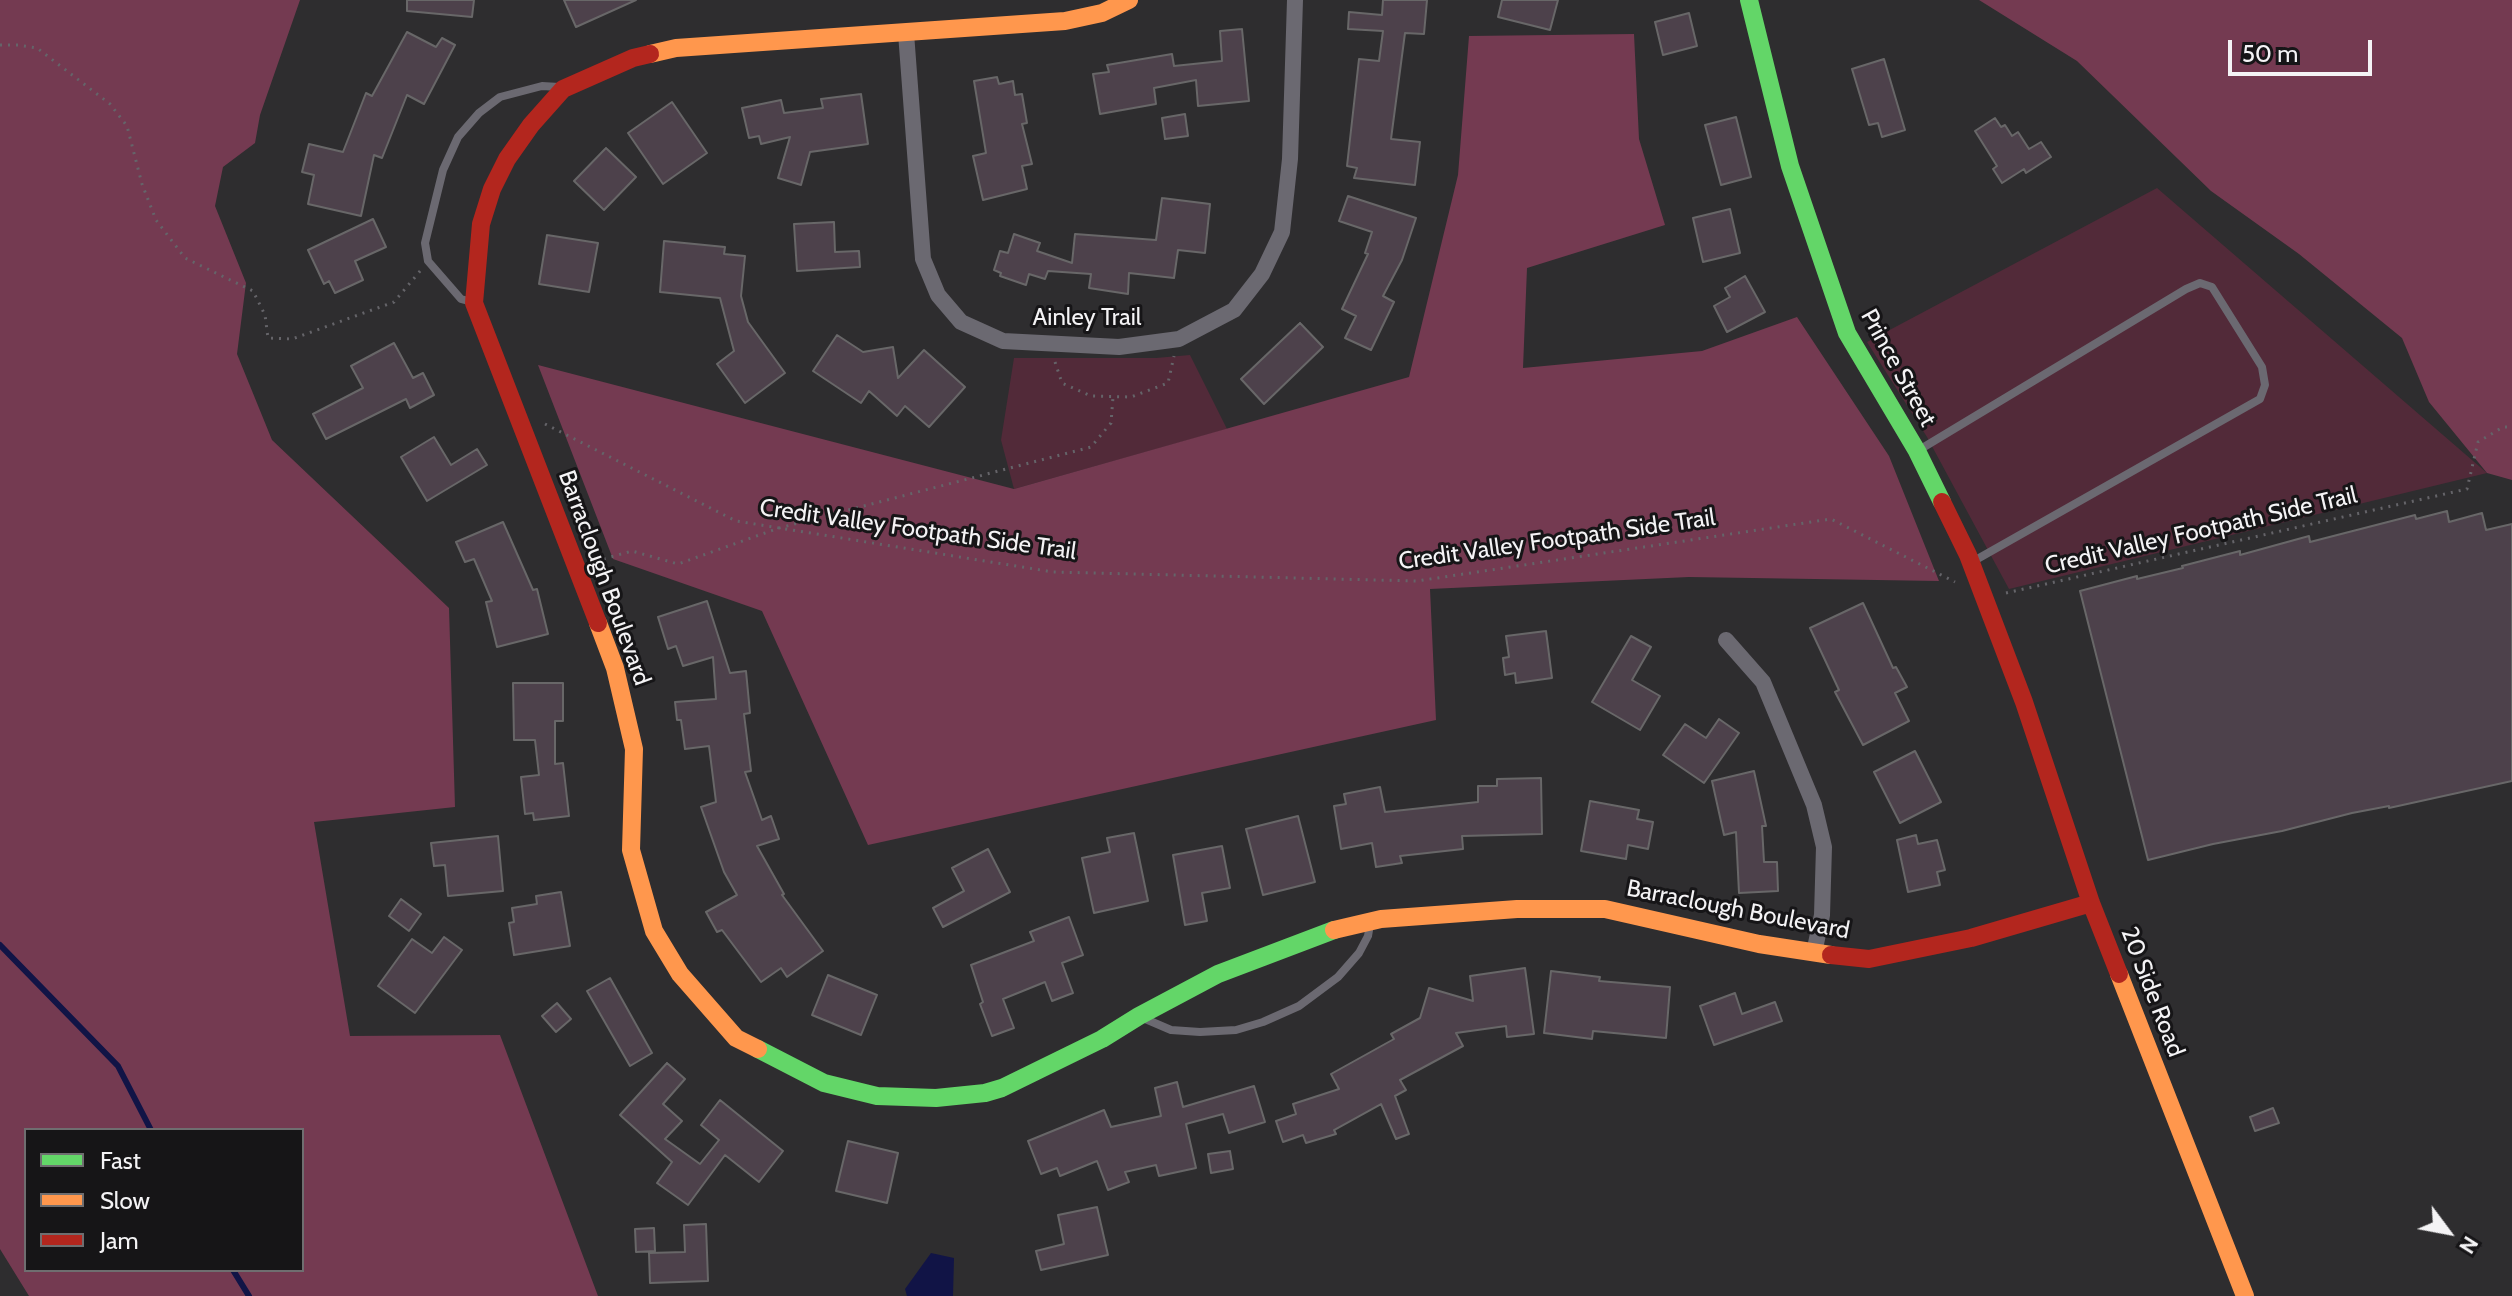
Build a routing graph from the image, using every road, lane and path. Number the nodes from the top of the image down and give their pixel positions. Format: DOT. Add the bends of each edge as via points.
graph roads {
  1 [pos="1129,0"];
  2 [pos="1295,0"];
  3 [pos="1749,0"];
  4 [pos="906,33"];
  5 [pos="0,45"];
  6 [pos="563,89"];
  7 [pos="428,261"];
  8 [pos="474,303"];
  9 [pos="1176,339"];
  10 [pos="1049,344"];
  11 [pos="1113,397"];
  12 [pos="544,424"];
  13 [pos="2512,427"];
  14 [pos="1917,451"];
  15 [pos="779,528"];
  16 [pos="1971,563"];
  17 [pos="576,566"];
  18 [pos="1957,583"];
  19 [pos="1984,597"];
  20 [pos="1726,640"];
  21 [pos="2024,702"];
  22 [pos="2091,903"];
  23 [pos="1370,922"];
  24 [pos="1814,953"];
  25 [pos="1139,1016"];
  26 [pos="2245,1296"];
  1 -- 4 [label="street, Barraclough Boulevard" via="1065,21"];
  2 -- 9 [label="street, Ainley Trail" via="1282,232 1262,274 1234,310"];
  3 -- 14 [label="street, Prince Street" via="1790,166 1847,333"];
  4 -- 6 [label="street, Barraclough Boulevard" via="676,48 633,58"];
  4 -- 10 [label="street, Ainley Trail" via="923,259 938,295 961,322 1003,341"];
  5 -- 7 [label="path" via="37,48 110,104 127,126 156,220 185,258 253,291 265,315 268,338 292,339 394,302"];
  6 -- 7 [label="lane, Barraclough Boulevard" via="542,86 500,97 458,137 434,196 425,243"];
  6 -- 8 [label="street, Barraclough Boulevard" via="531,125 492,189 481,224"];
  7 -- 8 [label="lane" via="461,299"];
  8 -- 17 [label="street, Barraclough Boulevard"];
  9 -- 10 [label="street, Ainley Trail" via="1119,347"];
  9 -- 11 [label="path" via="1168,383 1131,397"];
  10 -- 11 [label="path" via="1062,383 1091,396"];
  11 -- 15 [label="path" via="1111,423 1091,447"];
  12 -- 15 [label="path, Credit Valley Footpath Side Trail" via="736,521"];
  13 -- 19 [label="path, Credit Valley Footpath Side Trail" via="2478,442 2467,489"];
  14 -- 16 [label="street, Prince Street"];
  14 -- 16 [label="lane" via="2200,283 2212,287 2262,367 2265,385 2260,399"];
  15 -- 17 [label="path" via="678,564 632,551"];
  15 -- 18 [label="path, Credit Valley Footpath Side Trail" via="1053,572 1417,581 1831,519"];
  16 -- 19 [label="street, Prince Street"];
  17 -- 25 [label="street, Barraclough Boulevard" via="615,668 634,749 631,850 654,931 680,974 736,1038 824,1083 877,1096 936,1098 1002,1088"];
  19 -- 21 [label="street, Prince Street"];
  20 -- 24 [label="street" via="1763,682 1814,805 1824,847 1822,915"];
  21 -- 22 [label="street, 20 Side Road"];
  22 -- 24 [label="street, Barraclough Boulevard" via="1971,938 1869,959"];
  22 -- 26 [label="street, 20 Side Road"];
  23 -- 24 [label="street, Barraclough Boulevard" via="1517,909 1605,909"];
  23 -- 25 [label="street, Barraclough Boulevard" via="1330,931 1218,974"];
  23 -- 25 [label="lane" via="1359,953 1338,977 1299,1006 1263,1022 1200,1032 1171,1030"];
}
